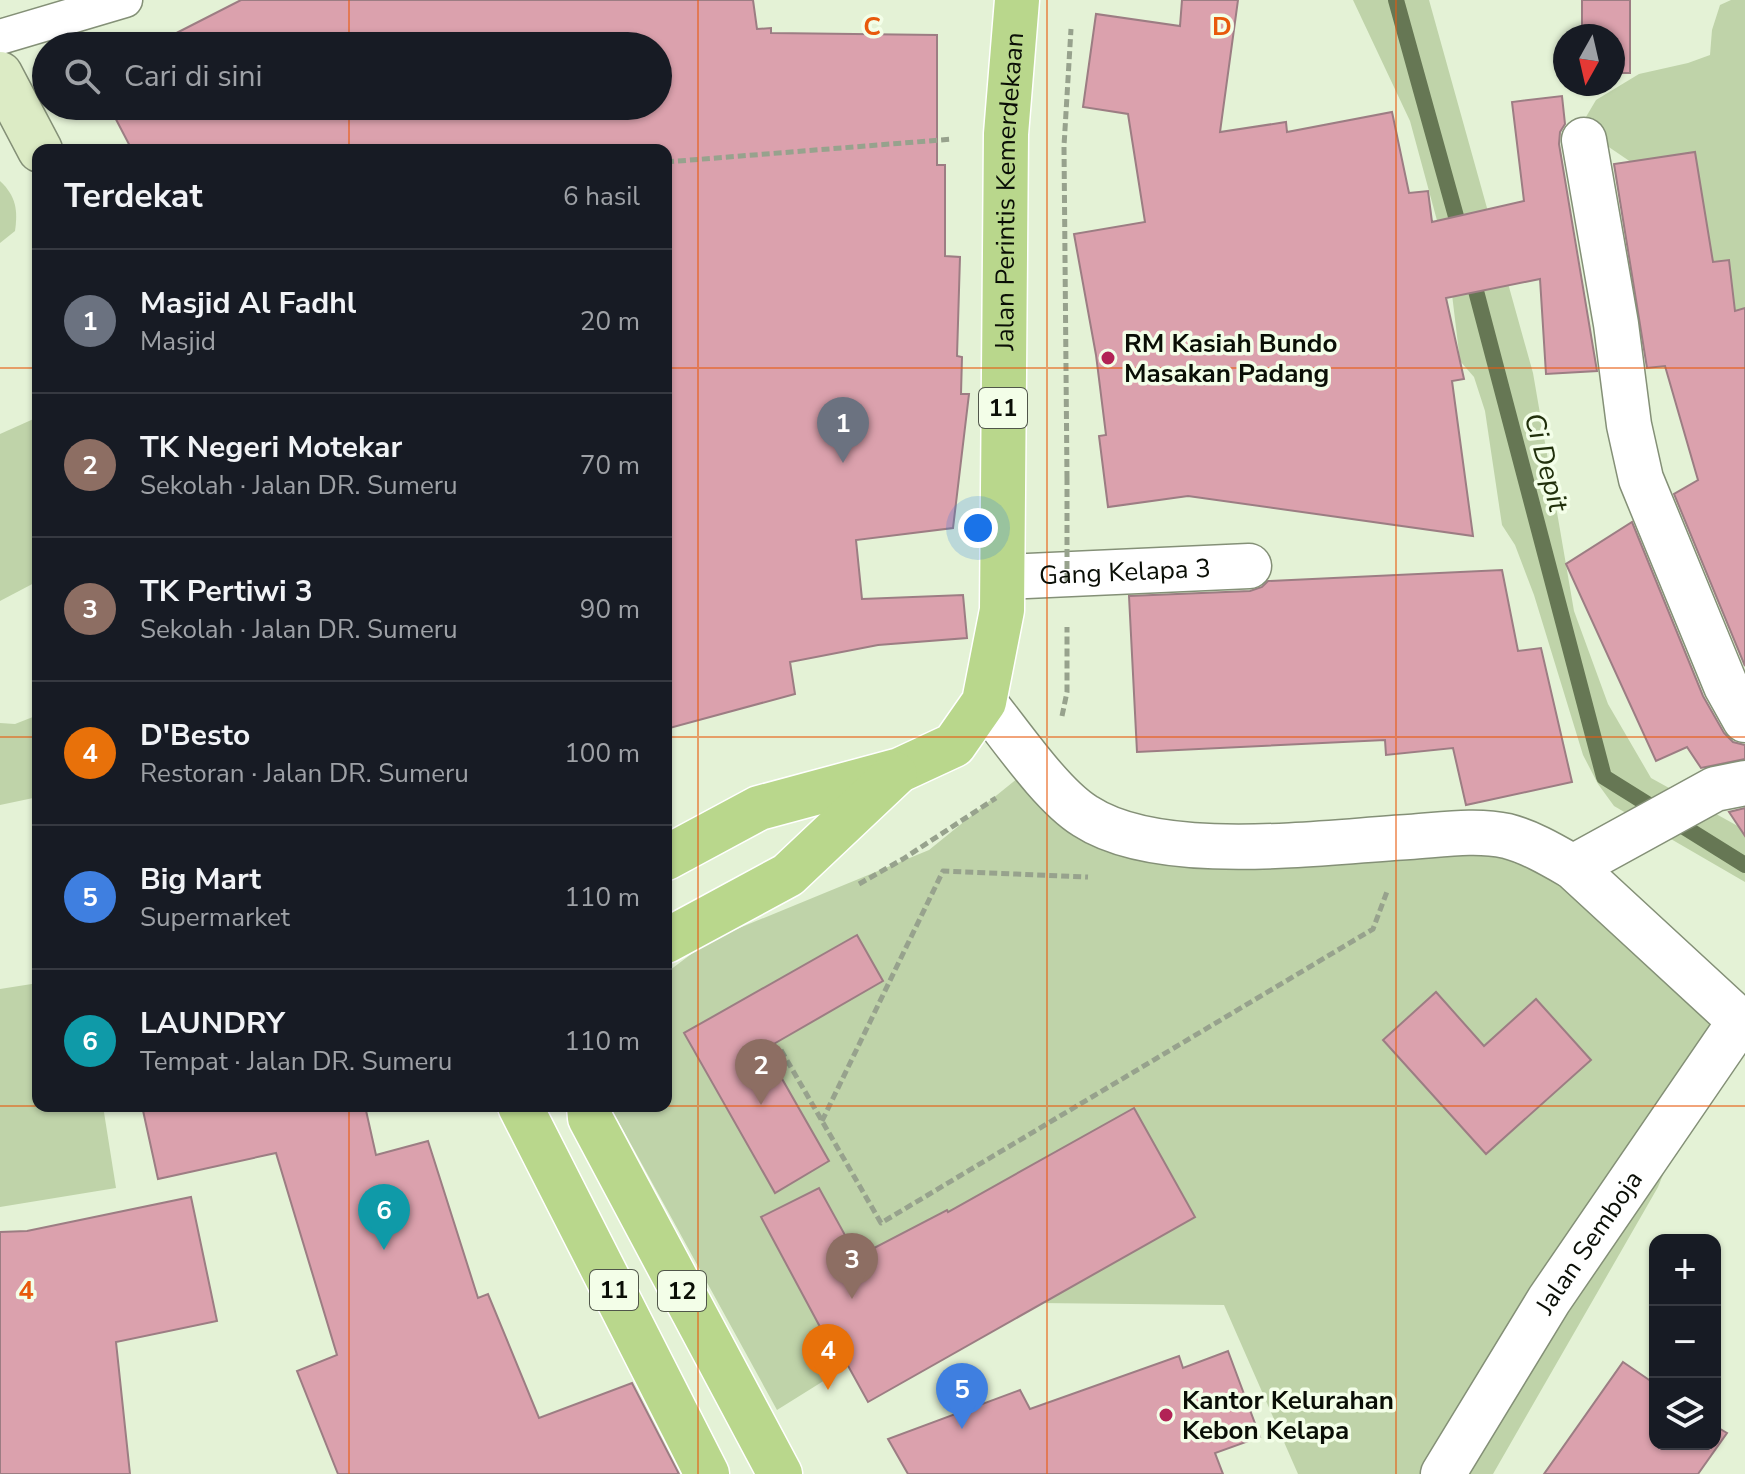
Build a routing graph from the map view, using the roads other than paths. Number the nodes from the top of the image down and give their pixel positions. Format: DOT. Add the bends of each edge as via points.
graph roads {
  1 [pos="125,0"];
  2 [pos="1017,0"];
  3 [pos="0,37"];
  4 [pos="0,74"];
  5 [pos="1584,140"];
  6 [pos="37,144"];
  7 [pos="1249,566"];
  8 [pos="1003,577"];
  9 [pos="984,702"];
  10 [pos="1745,720"];
  11 [pos="900,770"];
  12 [pos="1730,786"];
  13 [pos="672,855"];
  14 [pos="1573,867"];
  15 [pos="672,938"];
  16 [pos="1742,1022"];
  17 [pos="523,1112"];
  18 [pos="590,1112"];
  19 [pos="707,1474"];
  20 [pos="780,1474"];
  21 [pos="1443,1474"];
  1 -- 3 [label="lane"];
  2 -- 8 [label="main road, Jalan Perintis Kemerdekaan / 11" via="1006,134"];
  4 -- 6 [label="street"];
  5 -- 10 [label="street" via="1641,479"];
  7 -- 8 [label="street, Gang Kelapa 3"];
  8 -- 9 [label="main road, Jalan Perintis Kemerdekaan / 11"];
  9 -- 11 [label="main road, Jalan Perintis Kemerdekaan / 11" via="954,745"];
  9 -- 14 [label="street" via="1049,783 1083,815 1117,833 1209,845 1469,833 1505,836"];
  11 -- 13 [label="main road, Jalan Perintis Kemerdekaan / 11" via="759,808"];
  11 -- 15 [label="main road, Jalan Perintis Kemerdekaan / 11" via="788,875"];
  12 -- 14 [label="street"];
  14 -- 16 [label="street"];
  16 -- 21 [label="street, Jalan Semboja" via="1549,1300"];
  17 -- 19 [label="main road, 11"];
  18 -- 20 [label="main road, 12"];
}
